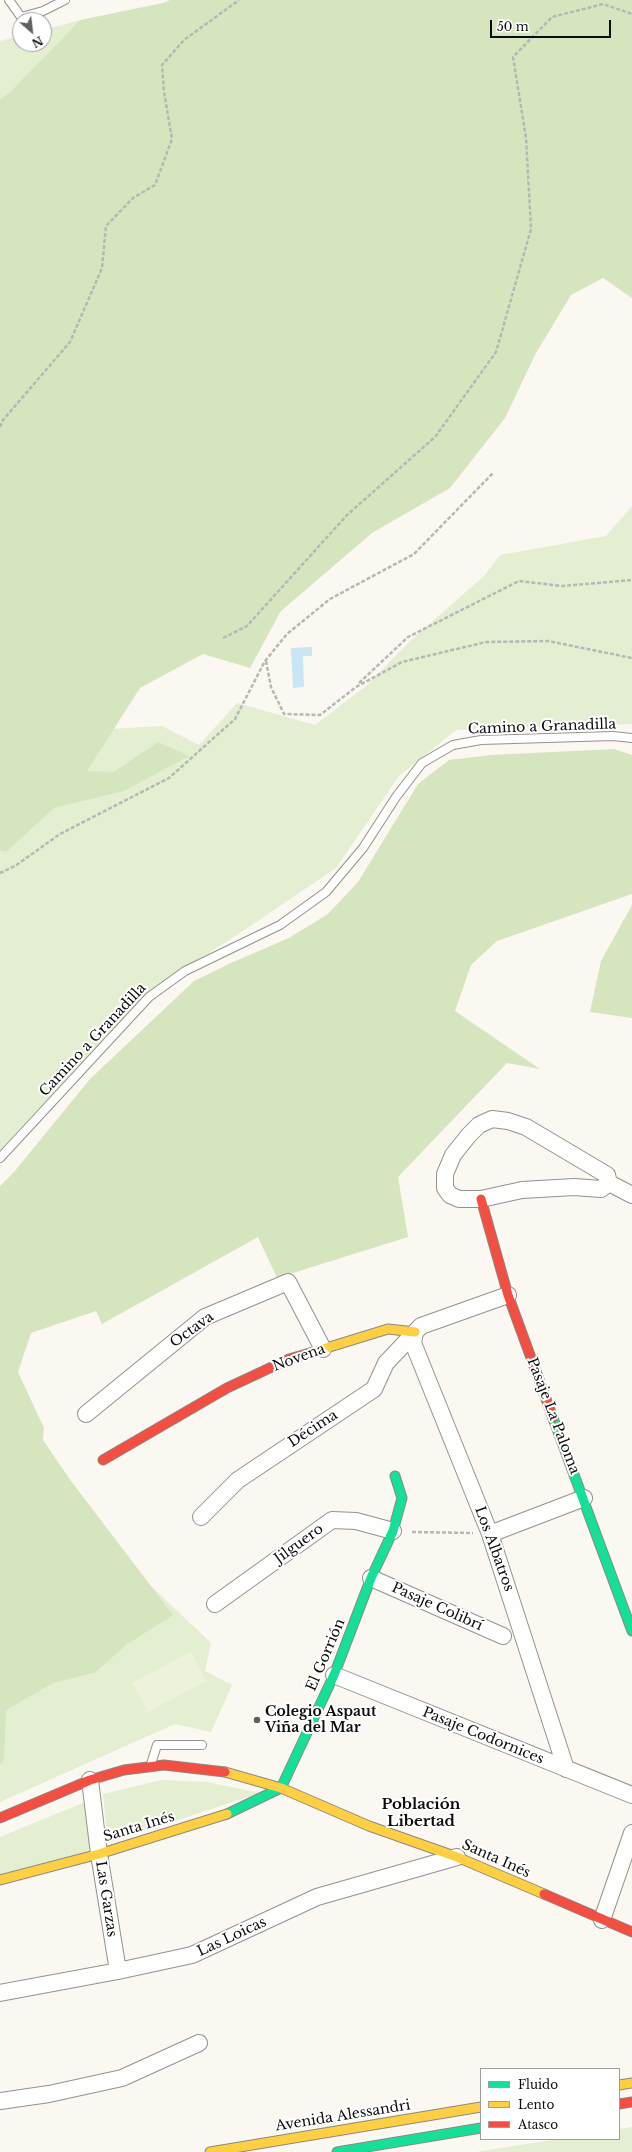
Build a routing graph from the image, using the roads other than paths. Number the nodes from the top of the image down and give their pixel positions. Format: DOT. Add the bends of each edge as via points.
graph roads {
  1 [pos="9,0"];
  2 [pos="65,0"];
  3 [pos="632,738"];
  4 [pos="0,1158"];
  5 [pos="609,1183"];
  6 [pos="632,1195"];
  7 [pos="481,1199"];
  8 [pos="508,1295"];
  9 [pos="414,1332"];
  10 [pos="323,1348"];
  11 [pos="86,1414"];
  12 [pos="103,1460"];
  13 [pos="395,1476"];
  14 [pos="584,1498"];
  15 [pos="201,1517"];
  16 [pos="393,1531"];
  17 [pos="490,1534"];
  18 [pos="372,1578"];
  19 [pos="215,1604"];
  20 [pos="632,1631"];
  21 [pos="503,1636"];
  22 [pos="334,1675"];
  23 [pos="202,1745"];
  24 [pos="151,1766"];
  25 [pos="566,1769"];
  26 [pos="90,1780"];
  27 [pos="281,1788"];
  28 [pos="632,1795"];
  29 [pos="0,1818"];
  30 [pos="632,1833"];
  31 [pos="99,1854"];
  32 [pos="457,1856"];
  33 [pos="0,1880"];
  34 [pos="602,1920"];
  35 [pos="632,1932"];
  36 [pos="118,1971"];
  37 [pos="0,1993"];
  38 [pos="199,2043"];
  39 [pos="632,2083"];
  40 [pos="620,2085"];
  41 [pos="0,2101"];
  42 [pos="632,2102"];
  43 [pos="620,2104"];
  44 [pos="480,2107"];
  45 [pos="480,2128"];
  46 [pos="210,2152"];
  47 [pos="337,2152"];
  1 -- 2 [label="lane" via="21,17 43,11"];
  3 -- 4 [label="lane, Camino a Granadilla" via="613,736 481,740 454,745 422,762 363,848 326,892 280,925 185,971 149,997"];
  5 -- 6 [label="street"];
  5 -- 7 [label="street" via="601,1188 522,1190"];
  5 -- 7 [label="street" via="607,1175 526,1128 508,1121 492,1119 469,1135 453,1155 445,1174 445,1188 450,1195 459,1199"];
  7 -- 8 [label="street, Pasaje La Paloma"];
  8 -- 9 [label="street" via="421,1326"];
  8 -- 14 [label="street, Pasaje La Paloma"];
  9 -- 10 [label="street, Novena" via="388,1329"];
  9 -- 15 [label="street, Décima" via="386,1363 374,1389 238,1480"];
  9 -- 17 [label="street, Los Albatros" via="413,1343"];
  10 -- 11 [label="street, Octava" via="288,1282 205,1317"];
  10 -- 12 [label="street, Novena" via="289,1359 226,1388"];
  13 -- 16 [label="street, El Gorrión" via="402,1498"];
  14 -- 17 [label="street"];
  14 -- 20 [label="street, Pasaje La Paloma"];
  16 -- 18 [label="street, El Gorrión"];
  16 -- 19 [label="street, Jilguero" via="356,1521 332,1520"];
  17 -- 25 [label="street, Los Albatros"];
  18 -- 21 [label="street, Pasaje Colibrí"];
  18 -- 22 [label="street, El Gorrión"];
  22 -- 25 [label="street, Pasaje Codornices"];
  22 -- 27 [label="street, El Gorrión"];
  23 -- 24 [label="lane" via="157,1745"];
  24 -- 26 [label="street, Santa Inés" via="124,1770"];
  24 -- 27 [label="street, Santa Inés" via="188,1766 223,1771"];
  25 -- 28 [label="street, Pasaje Codornices"];
  26 -- 29 [label="street, Santa Inés"];
  26 -- 31 [label="street, Las Garzas"];
  27 -- 31 [label="street, Santa Inés" via="224,1815"];
  27 -- 32 [label="street, Santa Inés" via="369,1826"];
  30 -- 34 [label="street"];
  31 -- 33 [label="street, Santa Inés"];
  31 -- 36 [label="street, Las Garzas"];
  32 -- 34 [label="street, Santa Inés"];
  32 -- 36 [label="street, Las Loicas" via="318,1897 192,1955"];
  34 -- 35 [label="street, Santa Inés"];
  36 -- 37 [label="street, Las Loicas"];
  38 -- 41 [label="street" via="122,2078 49,2094"];
  39 -- 40 [label="street"];
  42 -- 43 [label="street"];
  44 -- 46 [label="street, Avenida Alessandri"];
  45 -- 47 [label="street"];
}
